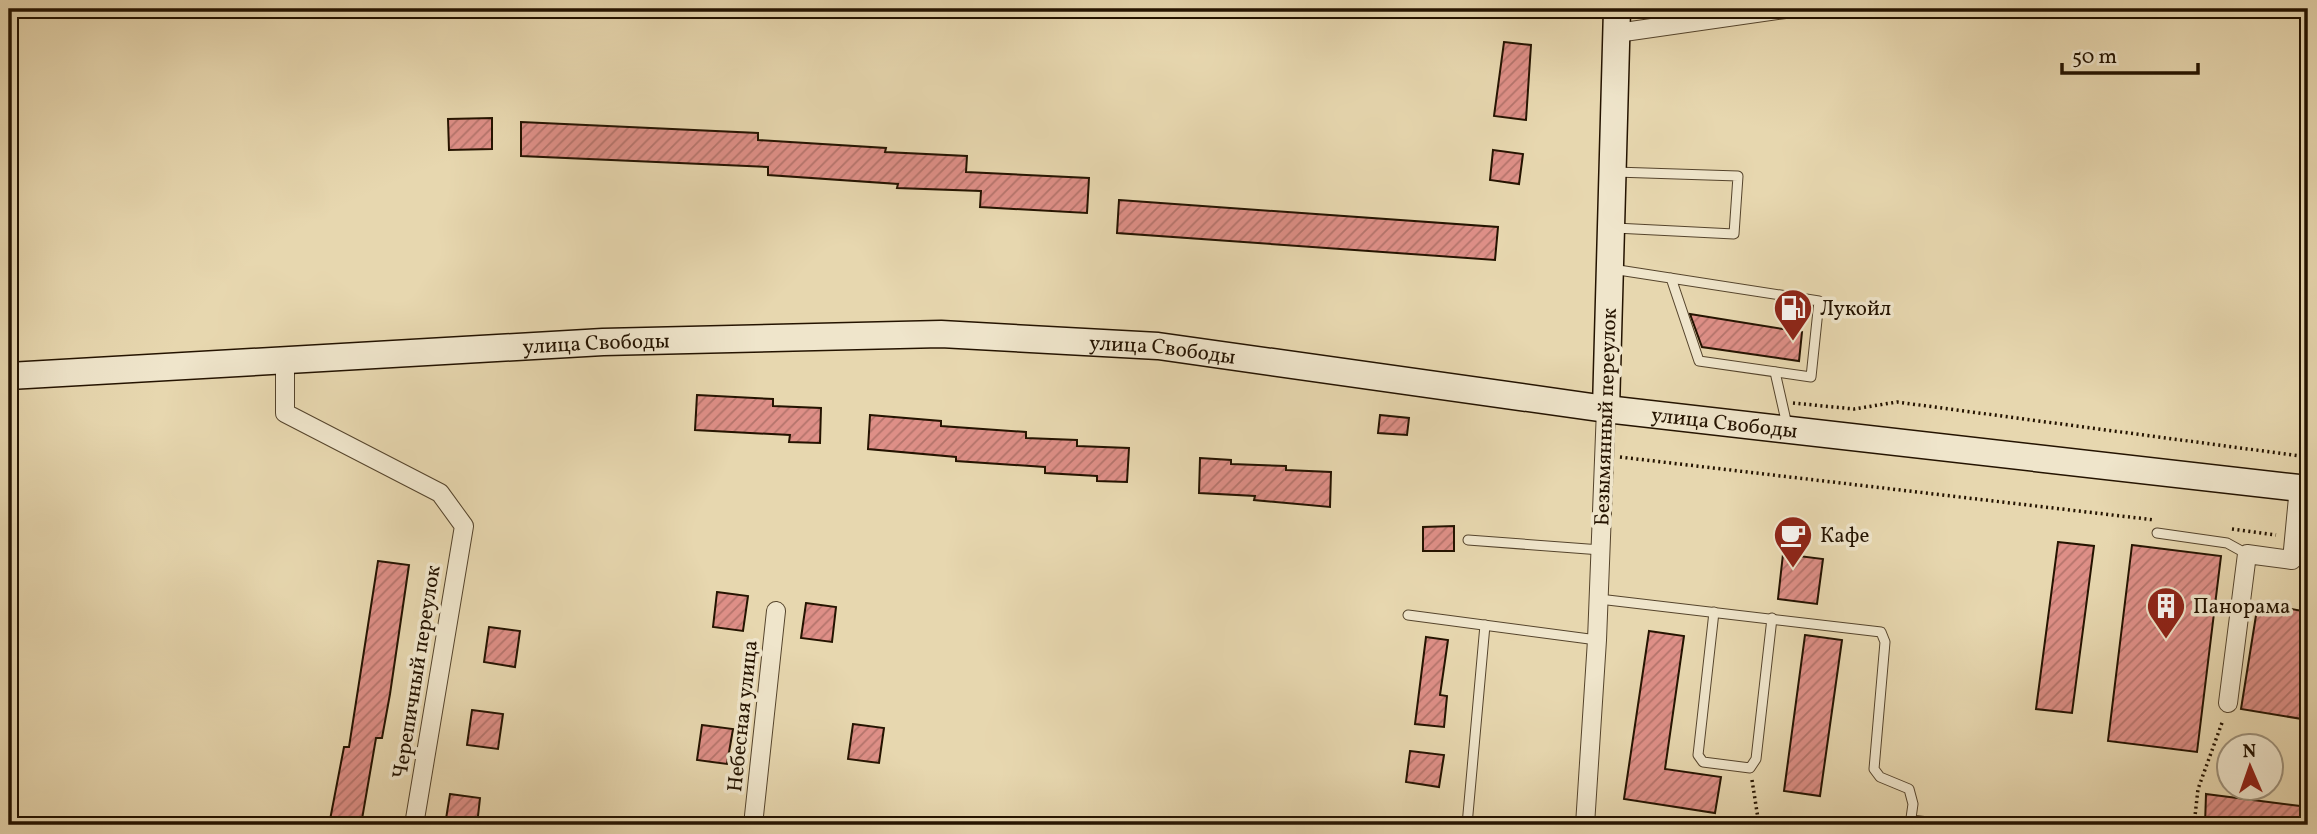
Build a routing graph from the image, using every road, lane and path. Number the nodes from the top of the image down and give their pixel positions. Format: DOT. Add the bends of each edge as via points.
graph roads {
  1 [pos="1784,9"];
  2 [pos="1617,21"];
  3 [pos="1613,172"];
  4 [pos="1611,228"];
  5 [pos="1610,269"];
  6 [pos="1671,278"];
  7 [pos="285,360"];
  8 [pos="1775,372"];
  9 [pos="9,376"];
  10 [pos="1782,402"];
  11 [pos="1606,409"];
  12 [pos="1788,429"];
  13 [pos="1604,455"];
  14 [pos="2308,457"];
  15 [pos="2303,488"];
  16 [pos="2156,520"];
  17 [pos="2225,528"];
  18 [pos="2157,534"];
  19 [pos="2294,537"];
  20 [pos="1468,540"];
  21 [pos="1601,551"];
  22 [pos="2247,554"];
  23 [pos="2300,561"];
  24 [pos="1599,599"];
  25 [pos="776,611"];
  26 [pos="1714,612"];
  27 [pos="1408,615"];
  28 [pos="1772,618"];
  29 [pos="1485,625"];
  30 [pos="1597,640"];
  31 [pos="2228,703"];
  32 [pos="1750,768"];
  33 [pos="1910,822"];
  34 [pos="414,825"];
  35 [pos="753,825"];
  36 [pos="1466,825"];
  37 [pos="1585,825"];
  38 [pos="1759,825"];
  39 [pos="1954,825"];
  40 [pos="2194,825"];
  1 -- 2 [label="street"];
  2 -- 3 [label="main road, Безымянный переулок"];
  3 -- 4 [label="main road, Безымянный переулок"];
  3 -- 4 [label="lane" via="1738,176 1734,234"];
  4 -- 5 [label="main road, Безымянный переулок"];
  5 -- 6 [label="lane"];
  5 -- 11 [label="main road, Безымянный переулок"];
  6 -- 8 [label="lane" via="1699,361"];
  6 -- 8 [label="lane" via="1819,300 1811,377"];
  7 -- 9 [label="main road, улица Свободы"];
  7 -- 11 [label="main road, улица Свободы" via="603,342 941,334 1158,346"];
  7 -- 34 [label="street, Черепичный переулок" via="285,412 440,493 464,526"];
  8 -- 10 [label="lane"];
  10 -- 12 [label="lane"];
  10 -- 14 [label="path" via="1854,409 1897,402"];
  11 -- 12 [label="main road, улица Свободы"];
  11 -- 13 [label="street, Безымянный переулок"];
  12 -- 15 [label="main road, улица Свободы"];
  13 -- 16 [label="path"];
  13 -- 21 [label="street, Безымянный переулок"];
  15 -- 19 [label="street"];
  17 -- 19 [label="path"];
  18 -- 22 [label="lane" via="2227,543"];
  19 -- 23 [label="street"];
  20 -- 21 [label="lane"];
  21 -- 24 [label="street, Безымянный переулок"];
  22 -- 23 [label="street"];
  22 -- 31 [label="street"];
  24 -- 26 [label="lane"];
  24 -- 30 [label="street, Безымянный переулок"];
  25 -- 35 [label="street, Небесная улица"];
  26 -- 28 [label="lane"];
  26 -- 32 [label="lane" via="1698,755 1703,762"];
  27 -- 29 [label="lane"];
  28 -- 32 [label="lane" via="1756,759"];
  28 -- 33 [label="lane" via="1881,632 1885,642 1874,769 1880,777 1909,789 1913,804"];
  29 -- 30 [label="lane"];
  29 -- 36 [label="lane"];
  30 -- 37 [label="street, Безымянный переулок"];
  31 -- 40 [label="path" via="2198,789"];
  32 -- 38 [label="path"];
  33 -- 39 [label="lane"];
}
